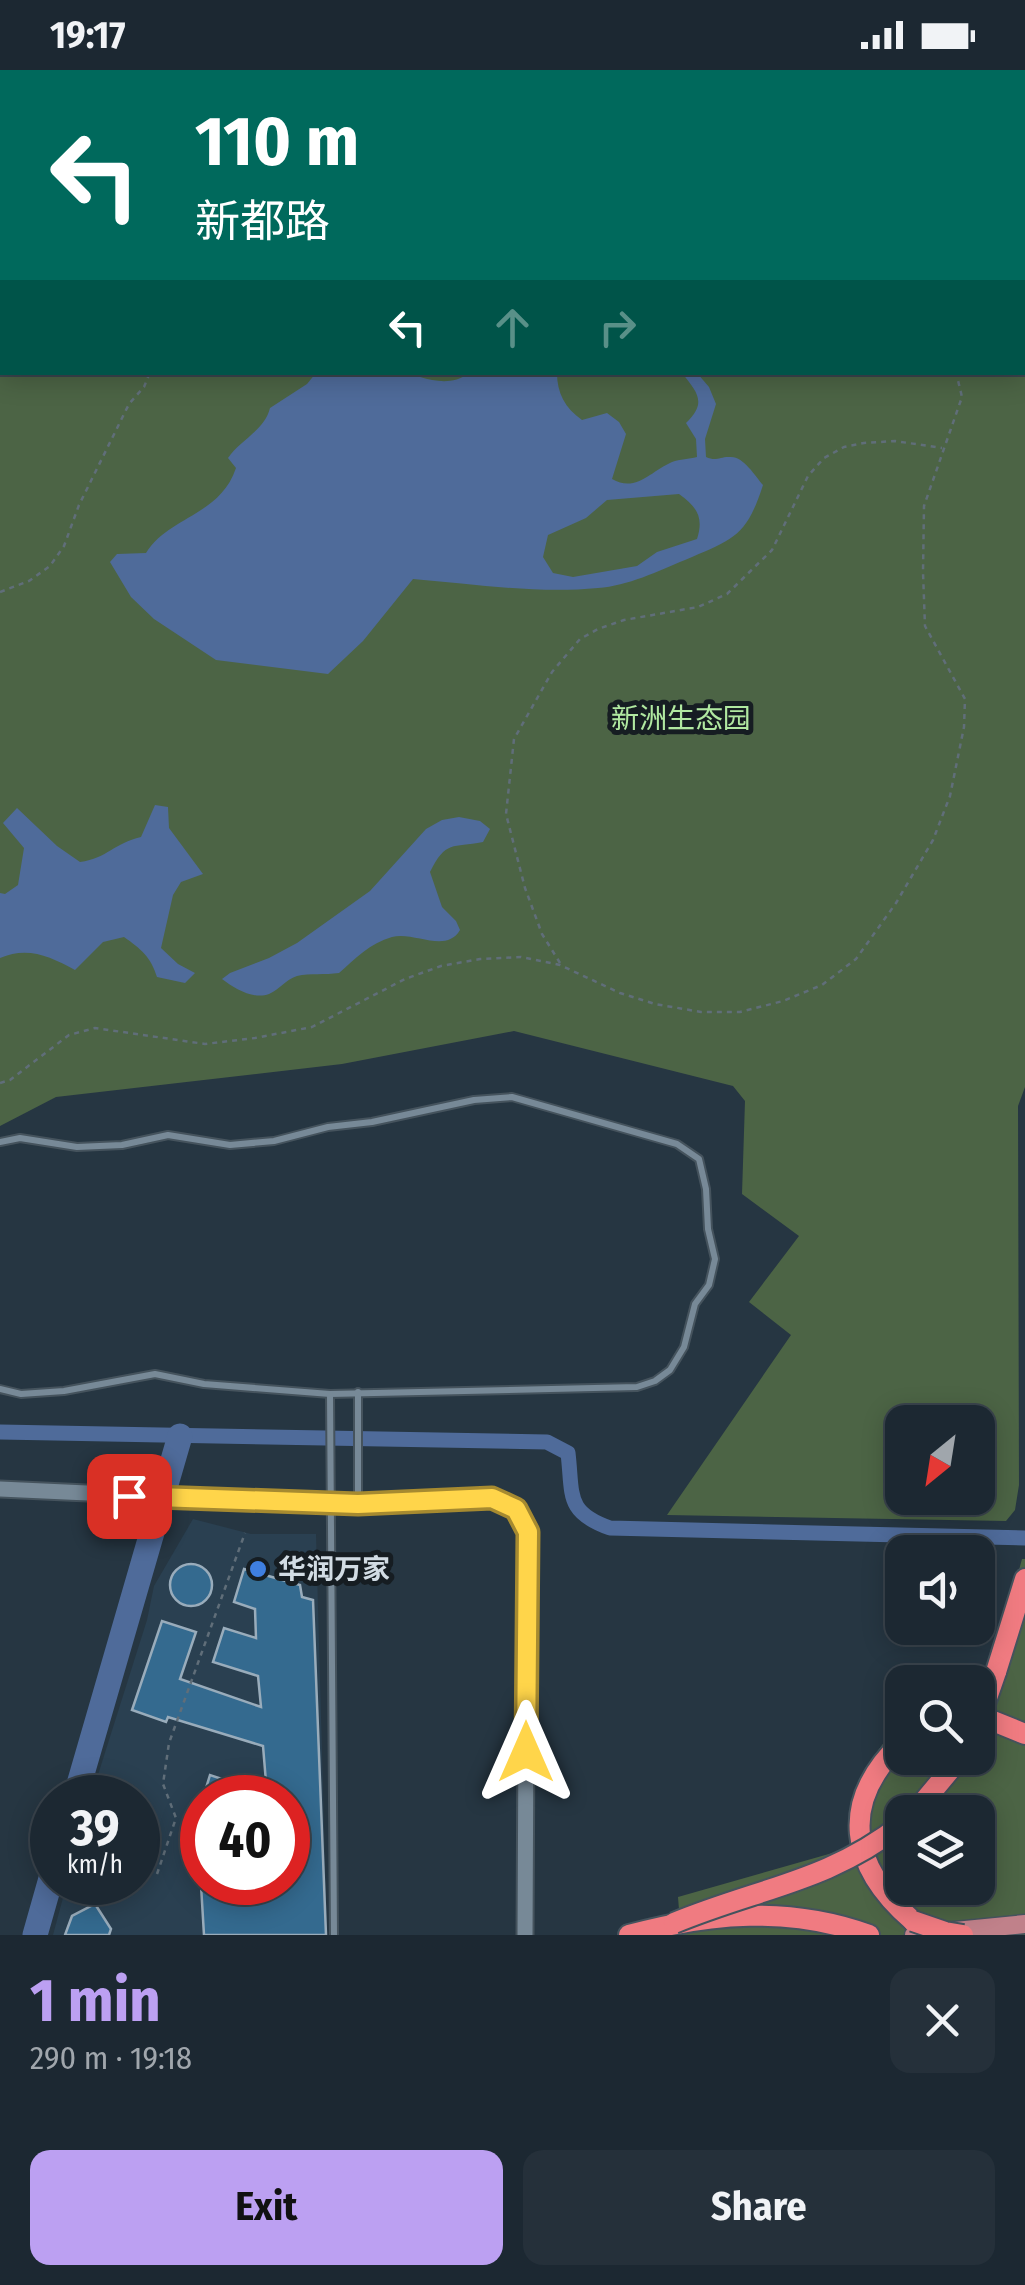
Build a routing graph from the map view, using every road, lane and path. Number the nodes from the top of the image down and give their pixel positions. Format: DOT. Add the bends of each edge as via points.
graph roads {
  1 [pos="149,375"];
  2 [pos="957,375"];
  3 [pos="942,448"];
  4 [pos="0,592"];
  5 [pos="560,965"];
  6 [pos="0,1083"];
  7 [pos="0,1142"];
  8 [pos="0,1389"];
  9 [pos="358,1392"];
  10 [pos="330,1394"];
  11 [pos="0,1490"];
  12 [pos="330,1504"];
  13 [pos="358,1504"];
  14 [pos="246,1532"];
  15 [pos="1025,1578"];
  16 [pos="995,1670"];
  17 [pos="995,1722"];
  18 [pos="1025,1734"];
  19 [pos="885,1762"];
  20 [pos="946,1775"];
  21 [pos="929,1795"];
  22 [pos="885,1836"];
  23 [pos="160,1865"];
  24 [pos="674,1922"];
  25 [pos="1025,1924"];
  26 [pos="334,1935"];
  27 [pos="525,1935"];
  28 [pos="628,1935"];
  29 [pos="870,1935"];
  30 [pos="914,1935"];
  31 [pos="964,1935"];
  1 -- 4 [label="path" via="64,546 30,581"];
  2 -- 3 [label="path" via="962,396"];
  3 -- 5 [label="path" via="864,443 824,458 808,476 772,550 728,594 598,630 580,639 552,672 514,740 506,814 536,919"];
  3 -- 5 [label="path" via="924,506 925,626 965,699 964,726 933,840 856,959 822,985 740,1012 655,1004"];
  5 -- 6 [label="path" via="522,957 440,966 312,1027 255,1038 205,1044 95,1028 70,1035"];
  7 -- 9 [label="lane" via="20,1138 77,1147 168,1135 230,1145 512,1097 677,1144 699,1159 715,1259 684,1347 655,1381 636,1387"];
  8 -- 10 [label="lane" via="64,1391 155,1374"];
  9 -- 10 [label="lane"];
  9 -- 13 [label="lane"];
  10 -- 12 [label="lane"];
  11 -- 12 [label="street"];
  12 -- 13 [label="street"];
  12 -- 26 [label="lane"];
  13 -- 27 [label="street" via="492,1498 516,1509 528,1532"];
  14 -- 23 [label="path" via="169,1744 162,1784 176,1818"];
  15 -- 16 [label="highway, bridge"];
  17 -- 18 [label="highway"];
  19 -- 31 [label="highway, bridge" via="863,1798 859,1822 872,1878 913,1921"];
  20 -- 21 [label="highway"];
  22 -- 24 [label="highway, bridge" via="824,1872"];
  24 -- 28 [label="highway"];
  24 -- 29 [label="highway, bridge" via="761,1914"];
  25 -- 30 [label="main road"];
}
